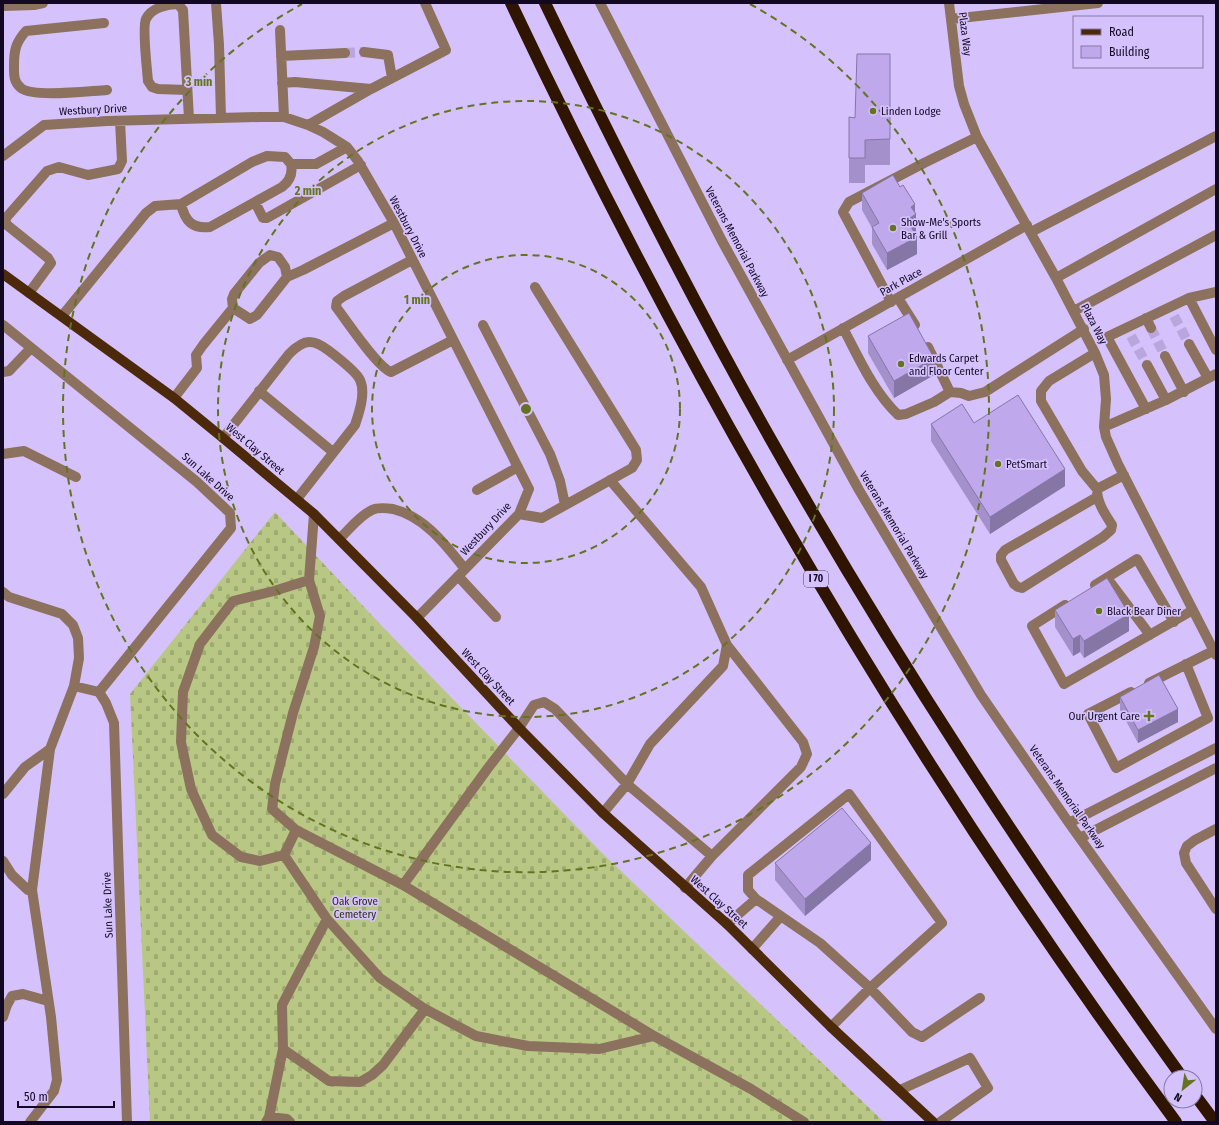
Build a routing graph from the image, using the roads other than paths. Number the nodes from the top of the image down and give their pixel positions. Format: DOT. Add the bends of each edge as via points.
graph roads {
  1 [pos="43,3"];
  2 [pos="216,3"];
  3 [pos="425,3"];
  4 [pos="511,3"];
  5 [pos="545,3"];
  6 [pos="600,3"];
  7 [pos="948,3"];
  8 [pos="1098,3"];
  9 [pos="3,6"];
  10 [pos="1020,7"];
  11 [pos="951,19"];
  12 [pos="104,23"];
  13 [pos="280,30"];
  14 [pos="364,52"];
  15 [pos="345,53"];
  16 [pos="281,56"];
  17 [pos="392,78"];
  18 [pos="282,83"];
  19 [pos="371,89"];
  20 [pos="106,90"];
  21 [pos="187,90"];
  22 [pos="284,117"];
  23 [pos="221,118"];
  24 [pos="188,119"];
  25 [pos="120,121"];
  26 [pos="308,125"];
  27 [pos="1216,136"];
  28 [pos="977,137"];
  29 [pos="347,147"];
  30 [pos="3,156"];
  31 [pos="291,164"];
  32 [pos="360,165"];
  33 [pos="1216,189"];
  34 [pos="255,202"];
  35 [pos="181,204"];
  36 [pos="394,223"];
  37 [pos="1029,229"];
  38 [pos="1216,235"];
  39 [pos="412,260"];
  40 [pos="3,274"];
  41 [pos="287,277"];
  42 [pos="1056,278"];
  43 [pos="535,287"];
  44 [pos="1216,292"];
  45 [pos="29,293"];
  46 [pos="1189,298"];
  47 [pos="894,300"];
  48 [pos="233,308"];
  49 [pos="1074,311"];
  50 [pos="62,316"];
  51 [pos="1146,318"];
  52 [pos="3,325"];
  53 [pos="483,325"];
  54 [pos="843,328"];
  55 [pos="1151,328"];
  56 [pos="1084,329"];
  57 [pos="453,340"];
  58 [pos="1189,344"];
  59 [pos="31,348"];
  60 [pos="1216,350"];
  61 [pos="1095,353"];
  62 [pos="1165,356"];
  63 [pos="788,360"];
  64 [pos="1147,365"];
  65 [pos="3,372"];
  66 [pos="1212,376"];
  67 [pos="259,391"];
  68 [pos="950,392"];
  69 [pos="1184,392"];
  70 [pos="174,398"];
  71 [pos="1166,400"];
  72 [pos="1146,409"];
  73 [pos="1104,427"];
  74 [pos="223,438"];
  75 [pos="333,452"];
  76 [pos="3,454"];
  77 [pos="518,468"];
  78 [pos="1124,475"];
  79 [pos="76,477"];
  80 [pos="610,480"];
  81 [pos="477,490"];
  82 [pos="1097,493"];
  83 [pos="297,499"];
  84 [pos="565,505"];
  85 [pos="314,514"];
  86 [pos="519,514"];
  87 [pos="339,539"];
  88 [pos="465,569"];
  89 [pos="458,576"];
  90 [pos="1107,578"];
  91 [pos="309,580"];
  92 [pos="1088,590"];
  93 [pos="3,592"];
  94 [pos="1076,598"];
  95 [pos="1193,610"];
  96 [pos="496,617"];
  97 [pos="417,618"];
  98 [pos="1174,622"];
  99 [pos="1150,635"];
  100 [pos="727,646"];
  101 [pos="1215,653"];
  102 [pos="1186,664"];
  103 [pos="74,686"];
  104 [pos="99,692"];
  105 [pos="519,728"];
  106 [pos="1216,748"];
  107 [pos="50,749"];
  108 [pos="1216,768"];
  109 [pos="627,784"];
  110 [pos="3,794"];
  111 [pos="603,813"];
  112 [pos="1069,823"];
  113 [pos="1216,829"];
  114 [pos="296,830"];
  115 [pos="1080,838"];
  116 [pos="284,855"];
  117 [pos="712,856"];
  118 [pos="3,861"];
  119 [pos="403,885"];
  120 [pos="684,888"];
  121 [pos="32,890"];
  122 [pos="756,899"];
  123 [pos="1216,909"];
  124 [pos="781,916"];
  125 [pos="327,920"];
  126 [pos="727,924"];
  127 [pos="752,949"];
  128 [pos="870,988"];
  129 [pos="980,998"];
  130 [pos="48,1001"];
  131 [pos="425,1009"];
  132 [pos="3,1017"];
  133 [pos="831,1027"];
  134 [pos="1216,1029"];
  135 [pos="654,1036"];
  136 [pos="283,1049"];
  137 [pos="1176,1069"];
  138 [pos="900,1090"];
  139 [pos="1203,1106"];
  140 [pos="267,1120"];
  141 [pos="30,1122"];
  142 [pos="127,1122"];
  143 [pos="290,1122"];
  144 [pos="804,1122"];
  145 [pos="933,1122"];
  146 [pos="940,1122"];
  147 [pos="1176,1122"];
  148 [pos="1215,1122"];
  1 -- 9 [label="street"];
  2 -- 23 [label="street"];
  3 -- 17 [label="street" via="446,50"];
  4 -- 147 [label="highway, I 70" via="544,74 660,299 745,457 833,607 1009,884"];
  5 -- 137 [label="highway" via="657,228 760,419 818,520 901,659 1006,823 1090,949"];
  6 -- 63 [label="street, Veterans Memorial Parkway" via="722,240"];
  7 -- 11 [label="street, Plaza Way"];
  8 -- 10 [label="street"];
  10 -- 11 [label="street"];
  11 -- 28 [label="street, Plaza Way" via="960,86"];
  12 -- 20 [label="street" via="26,31 15,47 14,76 19,87 26,91 40,93"];
  13 -- 16 [label="street"];
  14 -- 17 [label="street" via="388,55"];
  15 -- 16 [label="street"];
  16 -- 18 [label="street"];
  17 -- 19 [label="street"];
  18 -- 19 [label="street"];
  18 -- 22 [label="street"];
  19 -- 26 [label="street"];
  21 -- 21 [label="street" via="183,10 178,4 170,4 152,11 146,20 148,81 152,87 158,89"];
  21 -- 24 [label="street"];
  22 -- 23 [label="street, Westbury Drive"];
  22 -- 26 [label="street, Westbury Drive"];
  23 -- 24 [label="street, Westbury Drive"];
  24 -- 25 [label="street, Westbury Drive"];
  25 -- 30 [label="street, Westbury Drive" via="44,125"];
  25 -- 45 [label="street" via="122,161 118,169 88,175 60,167 47,171 5,219 7,225 51,263"];
  26 -- 29 [label="street, Westbury Drive"];
  27 -- 37 [label="street, Park Place"];
  28 -- 37 [label="street, Plaza Way"];
  28 -- 47 [label="street" via="849,202 844,212"];
  29 -- 31 [label="street" via="316,164"];
  29 -- 32 [label="street, Westbury Drive"];
  31 -- 34 [label="street" via="292,173 287,183"];
  31 -- 35 [label="street" via="285,158 267,156 252,162"];
  32 -- 34 [label="street" via="267,218 263,218"];
  32 -- 36 [label="street, Westbury Drive"];
  33 -- 42 [label="street"];
  34 -- 35 [label="street" via="210,227 203,228 188,221"];
  35 -- 50 [label="street" via="155,206 146,213"];
  36 -- 39 [label="street, Westbury Drive"];
  36 -- 41 [label="street"];
  37 -- 42 [label="street, Plaza Way"];
  37 -- 47 [label="street, Park Place"];
  38 -- 49 [label="street"];
  39 -- 57 [label="street, Westbury Drive"];
  39 -- 57 [label="street" via="344,296 337,301 336,307 372,354 391,372"];
  40 -- 45 [label="main road, West Clay Street"];
  41 -- 48 [label="street" via="250,319"];
  41 -- 48 [label="street" via="285,267 278,257 270,255 259,263 234,294"];
  42 -- 49 [label="street, Plaza Way"];
  43 -- 80 [label="street" via="636,450 637,460 632,468"];
  44 -- 46 [label="street"];
  45 -- 50 [label="main road, West Clay Street"];
  46 -- 51 [label="street" via="1172,311"];
  46 -- 60 [label="street"];
  47 -- 54 [label="street, Park Place"];
  47 -- 68 [label="street" via="930,350"];
  48 -- 70 [label="street" via="196,355 197,368"];
  49 -- 56 [label="street, Plaza Way"];
  50 -- 70 [label="main road, West Clay Street"];
  51 -- 55 [label="street"];
  51 -- 72 [label="street" via="1129,332 1107,337"];
  52 -- 59 [label="street, Sun Lake Drive"];
  53 -- 84 [label="street" via="550,454 560,480"];
  54 -- 63 [label="street, Park Place"];
  54 -- 68 [label="street" via="867,374 898,415 934,402"];
  56 -- 61 [label="street, Plaza Way"];
  56 -- 68 [label="street" via="985,392 969,396"];
  57 -- 77 [label="street, Westbury Drive"];
  58 -- 66 [label="street"];
  59 -- 65 [label="street" via="9,371"];
  59 -- 104 [label="street, Sun Lake Drive" via="197,482 230,513 232,528"];
  61 -- 73 [label="street, Plaza Way" via="1104,375"];
  61 -- 82 [label="street" via="1049,381 1041,391 1041,401"];
  62 -- 69 [label="street"];
  63 -- 112 [label="street, Veterans Memorial Parkway" via="859,490 981,695"];
  64 -- 71 [label="street"];
  66 -- 69 [label="street"];
  67 -- 74 [label="street"];
  67 -- 75 [label="street"];
  67 -- 75 [label="street" via="289,354 308,342 318,344 353,370 360,380 362,390 360,412 355,425"];
  69 -- 71 [label="street"];
  70 -- 74 [label="main road, West Clay Street"];
  71 -- 72 [label="street"];
  72 -- 73 [label="street"];
  73 -- 78 [label="street, Plaza Way"];
  74 -- 83 [label="main road, West Clay Street"];
  75 -- 83 [label="street"];
  76 -- 79 [label="street" via="24,452"];
  77 -- 81 [label="street"];
  77 -- 86 [label="street, Westbury Drive" via="529,490"];
  78 -- 82 [label="street"];
  78 -- 95 [label="street, Plaza Way"];
  80 -- 84 [label="street"];
  80 -- 100 [label="street" via="701,587"];
  82 -- 82 [label="street" via="1112,525 1111,530 1022,588 1014,584 1001,560 1005,550"];
  83 -- 85 [label="main road, West Clay Street"];
  84 -- 86 [label="street" via="542,518"];
  85 -- 87 [label="main road, West Clay Street"];
  85 -- 91 [label="street"];
  86 -- 88 [label="street, Westbury Drive"];
  87 -- 88 [label="street" via="372,510 398,510 418,519 434,533"];
  87 -- 97 [label="main road, West Clay Street"];
  88 -- 89 [label="street, Westbury Drive"];
  89 -- 96 [label="street"];
  89 -- 97 [label="street, Westbury Drive"];
  90 -- 92 [label="street"];
  90 -- 98 [label="street" via="1137,559"];
  90 -- 99 [label="street"];
  91 -- 114 [label="street" via="320,616 314,648 293,713 277,777 272,809"];
  91 -- 116 [label="street" via="233,601 200,644 183,692 181,742 191,789 212,834 241,857 260,861"];
  93 -- 103 [label="street" via="9,597 62,614 73,625 78,638 79,658"];
  94 -- 99 [label="street" via="1032,626 1064,684"];
  95 -- 98 [label="street"];
  95 -- 101 [label="street, Plaza Way"];
  97 -- 105 [label="main road, West Clay Street"];
  98 -- 99 [label="street"];
  100 -- 109 [label="street" via="723,666 650,744"];
  100 -- 117 [label="street" via="803,742 807,754 801,767"];
  101 -- 102 [label="street"];
  102 -- 102 [label="street" via="1088,714 1116,768 1208,718"];
  103 -- 104 [label="street"];
  103 -- 107 [label="street"];
  104 -- 142 [label="street, Sun Lake Drive" via="114,723"];
  105 -- 109 [label="street" via="534,705 544,702 555,709"];
  105 -- 111 [label="main road, West Clay Street"];
  105 -- 119 [label="street"];
  106 -- 112 [label="street"];
  107 -- 110 [label="street" via="25,767"];
  107 -- 121 [label="street"];
  108 -- 115 [label="street"];
  109 -- 111 [label="street"];
  109 -- 117 [label="street"];
  111 -- 120 [label="main road, West Clay Street"];
  112 -- 115 [label="street, Veterans Memorial Parkway"];
  113 -- 123 [label="street" via="1187,846 1184,853 1186,863"];
  114 -- 116 [label="street"];
  114 -- 119 [label="street"];
  115 -- 134 [label="street, Veterans Memorial Parkway"];
  116 -- 125 [label="street"];
  117 -- 120 [label="street"];
  118 -- 121 [label="street" via="12,875 28,890"];
  119 -- 135 [label="street"];
  120 -- 126 [label="main road, West Clay Street"];
  121 -- 130 [label="street"];
  122 -- 124 [label="street"];
  122 -- 126 [label="street"];
  122 -- 128 [label="street" via="748,890 748,875 848,794 942,923"];
  124 -- 127 [label="street"];
  124 -- 128 [label="street" via="820,943"];
  125 -- 131 [label="street" via="380,978"];
  125 -- 136 [label="street" via="282,1005"];
  126 -- 127 [label="main road, West Clay Street"];
  127 -- 133 [label="main road, West Clay Street"];
  128 -- 129 [label="street" via="912,1032 922,1036"];
  128 -- 133 [label="street"];
  130 -- 132 [label="street" via="22,994 12,996"];
  130 -- 141 [label="street" via="56,1080 54,1091"];
  131 -- 135 [label="street" via="476,1036 528,1046 599,1049"];
  131 -- 136 [label="street" via="384,1065 360,1082 329,1081"];
  133 -- 138 [label="main road, West Clay Street"];
  135 -- 144 [label="street" via="751,1089"];
  136 -- 140 [label="street"];
  138 -- 145 [label="main road, West Clay Street"];
  138 -- 146 [label="street" via="970,1058 988,1088"];
  139 -- 148 [label="highway"];
  140 -- 143 [label="street" via="287,1119"];
}
